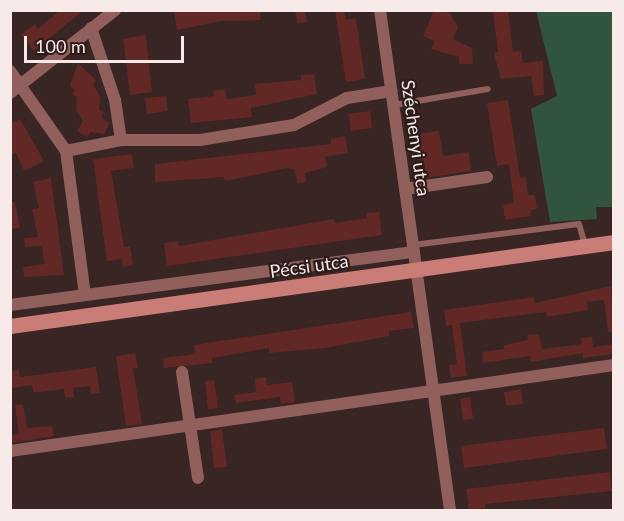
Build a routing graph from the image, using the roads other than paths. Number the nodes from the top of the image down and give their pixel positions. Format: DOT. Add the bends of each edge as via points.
graph roads {
  1 [pos="115,10"];
  2 [pos="380,10"];
  3 [pos="91,28"];
  4 [pos="10,71"];
  5 [pos="21,85"];
  6 [pos="488,89"];
  7 [pos="391,91"];
  8 [pos="10,93"];
  9 [pos="393,105"];
  10 [pos="121,140"];
  11 [pos="66,151"];
  12 [pos="487,177"];
  13 [pos="405,189"];
  14 [pos="614,242"];
  15 [pos="585,246"];
  16 [pos="414,248"];
  17 [pos="417,270"];
  18 [pos="85,295"];
  19 [pos="10,305"];
  20 [pos="10,326"];
  21 [pos="614,364"];
  22 [pos="182,372"];
  23 [pos="434,391"];
  24 [pos="191,426"];
  25 [pos="10,451"];
  26 [pos="198,478"];
  27 [pos="450,510"];
  1 -- 3 [label="street"];
  2 -- 7 [label="street, Széchenyi utca"];
  3 -- 5 [label="street"];
  3 -- 10 [label="street" via="115,100"];
  4 -- 5 [label="street"];
  5 -- 8 [label="street"];
  5 -- 11 [label="street"];
  6 -- 9 [label="lane"];
  7 -- 9 [label="street, Széchenyi utca"];
  7 -- 10 [label="street" via="347,98 294,125 200,140"];
  9 -- 13 [label="street, Széchenyi utca"];
  10 -- 11 [label="street"];
  11 -- 18 [label="street"];
  12 -- 13 [label="street"];
  13 -- 16 [label="street, Széchenyi utca"];
  14 -- 15 [label="main road, Pécsi utca"];
  15 -- 16 [label="lane" via="579,224"];
  15 -- 17 [label="main road, Pécsi utca"];
  16 -- 17 [label="street, Széchenyi utca"];
  16 -- 18 [label="street"];
  17 -- 20 [label="main road, Pécsi utca"];
  17 -- 23 [label="street, Széchenyi utca"];
  18 -- 19 [label="street"];
  21 -- 23 [label="street"];
  22 -- 24 [label="street"];
  23 -- 24 [label="street"];
  23 -- 27 [label="street, Széchenyi utca"];
  24 -- 25 [label="street"];
  24 -- 26 [label="street"];
}
